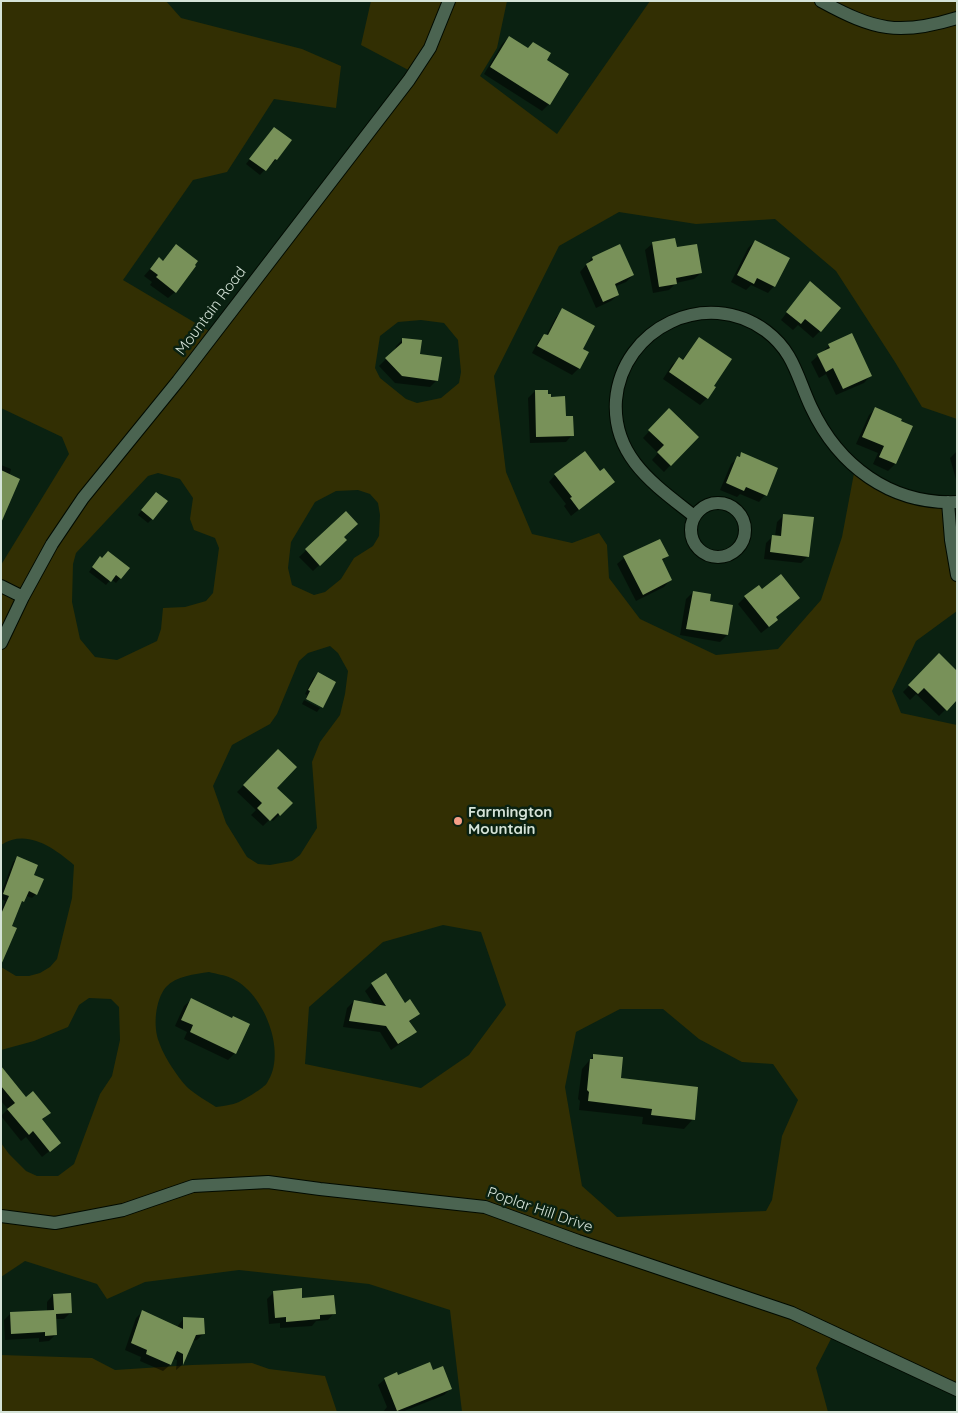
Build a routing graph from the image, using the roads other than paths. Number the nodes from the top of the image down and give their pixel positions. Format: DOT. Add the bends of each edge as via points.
graph roads {
  1 [pos="448,1"];
  2 [pos="821,1"];
  3 [pos="957,18"];
  4 [pos="952,502"];
  5 [pos="694,516"];
  6 [pos="957,575"];
  7 [pos="1,586"];
  8 [pos="23,597"];
  9 [pos="1,643"];
  10 [pos="1,1216"];
  11 [pos="957,1390"];
  1 -- 8 [label="street, Mountain Road" via="430,48 409,80 178,381 83,498 52,544"];
  2 -- 3 [label="street" via="866,23 889,28 910,29"];
  4 -- 5 [label="street" via="900,494 855,468 836,449 822,428 796,366 777,340 736,316 704,313 673,320 646,338 627,363 619,385 616,408 621,438 635,464"];
  4 -- 6 [label="street" via="951,540"];
  5 -- 5 [label="street" via="691,535 694,544 707,555 724,557 732,554 743,541 745,524 742,516 727,504 708,504"];
  7 -- 8 [label="street"];
  8 -- 9 [label="street, Mountain Road"];
  10 -- 11 [label="street, Poplar Hill Drive" via="55,1223 123,1210 193,1186 268,1182 485,1207 792,1313"];
}
